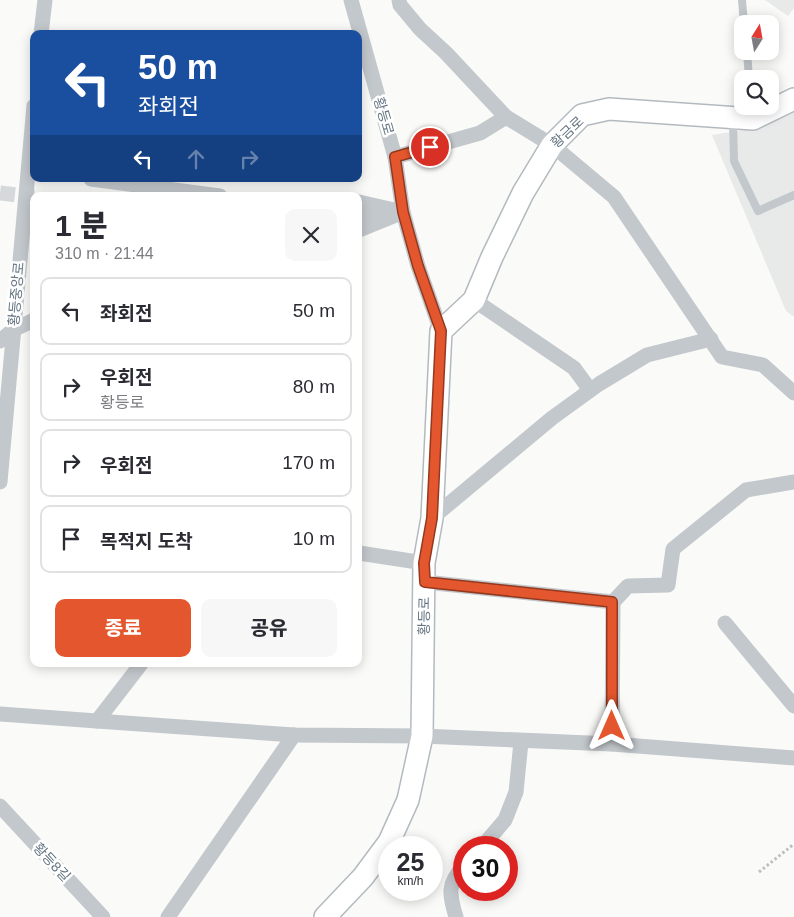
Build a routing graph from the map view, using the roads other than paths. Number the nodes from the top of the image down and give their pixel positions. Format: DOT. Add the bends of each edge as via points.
graph roads {
  1 [pos="45,0"];
  2 [pos="351,0"];
  3 [pos="399,0"];
  4 [pos="742,0"];
  5 [pos="743,15"];
  6 [pos="41,30"];
  7 [pos="359,30"];
  8 [pos="362,39"];
  9 [pos="794,99"];
  10 [pos="746,116"];
  11 [pos="506,117"];
  12 [pos="552,144"];
  13 [pos="395,157"];
  14 [pos="30,170"];
  15 [pos="115,182"];
  16 [pos="190,192"];
  17 [pos="794,195"];
  18 [pos="362,203"];
  19 [pos="29,210"];
  20 [pos="403,212"];
  21 [pos="362,215"];
  22 [pos="362,229"];
  23 [pos="474,300"];
  24 [pos="30,322"];
  25 [pos="13,330"];
  26 [pos="441,331"];
  27 [pos="711,339"];
  28 [pos="0,341"];
  29 [pos="590,390"];
  30 [pos="794,393"];
  31 [pos="0,482"];
  32 [pos="794,482"];
  33 [pos="432,518"];
  34 [pos="362,554"];
  35 [pos="424,573"];
  36 [pos="612,602"];
  37 [pos="726,623"];
  38 [pos="139,667"];
  39 [pos="794,706"];
  40 [pos="0,714"];
  41 [pos="97,721"];
  42 [pos="294,736"];
  43 [pos="422,736"];
  44 [pos="521,742"];
  45 [pos="612,744"];
  46 [pos="794,758"];
  47 [pos="0,806"];
  48 [pos="491,836"];
  49 [pos="453,877"];
  50 [pos="103,917"];
  51 [pos="168,917"];
  52 [pos="325,917"];
  53 [pos="456,917"];
  1 -- 6 [label="street"];
  2 -- 7 [label="street, 황등로"];
  3 -- 11 [label="street" via="420,29"];
  4 -- 5 [label="lane"];
  8 -- 13 [label="street, 황등로"];
  9 -- 10 [label="main road, 황금로"];
  10 -- 12 [label="main road, 황금로" via="609,109 582,115"];
  10 -- 17 [label="lane" via="734,161 758,211"];
  11 -- 12 [label="street"];
  11 -- 13 [label="street" via="480,133"];
  12 -- 23 [label="main road, 황금로" via="519,201"];
  12 -- 27 [label="street" via="614,197"];
  13 -- 20 [label="street, 황등로"];
  14 -- 19 [label="street, 황등중앙로"];
  15 -- 16 [label="street"];
  18 -- 20 [label="street"];
  19 -- 25 [label="street, 황등중앙로"];
  20 -- 21 [label="street"];
  20 -- 22 [label="street"];
  20 -- 26 [label="street, 황등로"];
  23 -- 26 [label="main road, 황금로"];
  23 -- 29 [label="street" via="574,368"];
  24 -- 25 [label="street"];
  25 -- 28 [label="street"];
  25 -- 31 [label="street, 황등중앙로"];
  26 -- 33 [label="main road, 황등로"];
  27 -- 29 [label="street" via="647,355"];
  27 -- 30 [label="street" via="722,357 763,365"];
  29 -- 33 [label="street"];
  32 -- 36 [label="street" via="746,490 672,549 668,585 628,586"];
  33 -- 35 [label="main road, 황등로"];
  34 -- 35 [label="street"];
  35 -- 36 [label="street"];
  35 -- 43 [label="main road, 황등로"];
  36 -- 45 [label="street"];
  37 -- 39 [label="street"];
  38 -- 41 [label="street"];
  40 -- 41 [label="street"];
  41 -- 42 [label="street"];
  42 -- 43 [label="street"];
  42 -- 51 [label="street"];
  43 -- 44 [label="street"];
  43 -- 52 [label="main road, 황등로" via="408,800 389,842"];
  44 -- 45 [label="street"];
  44 -- 48 [label="street" via="516,792 505,820"];
  45 -- 46 [label="street"];
  47 -- 50 [label="street, 황등8길"];
  49 -- 53 [label="street" via="451,900"];
}
